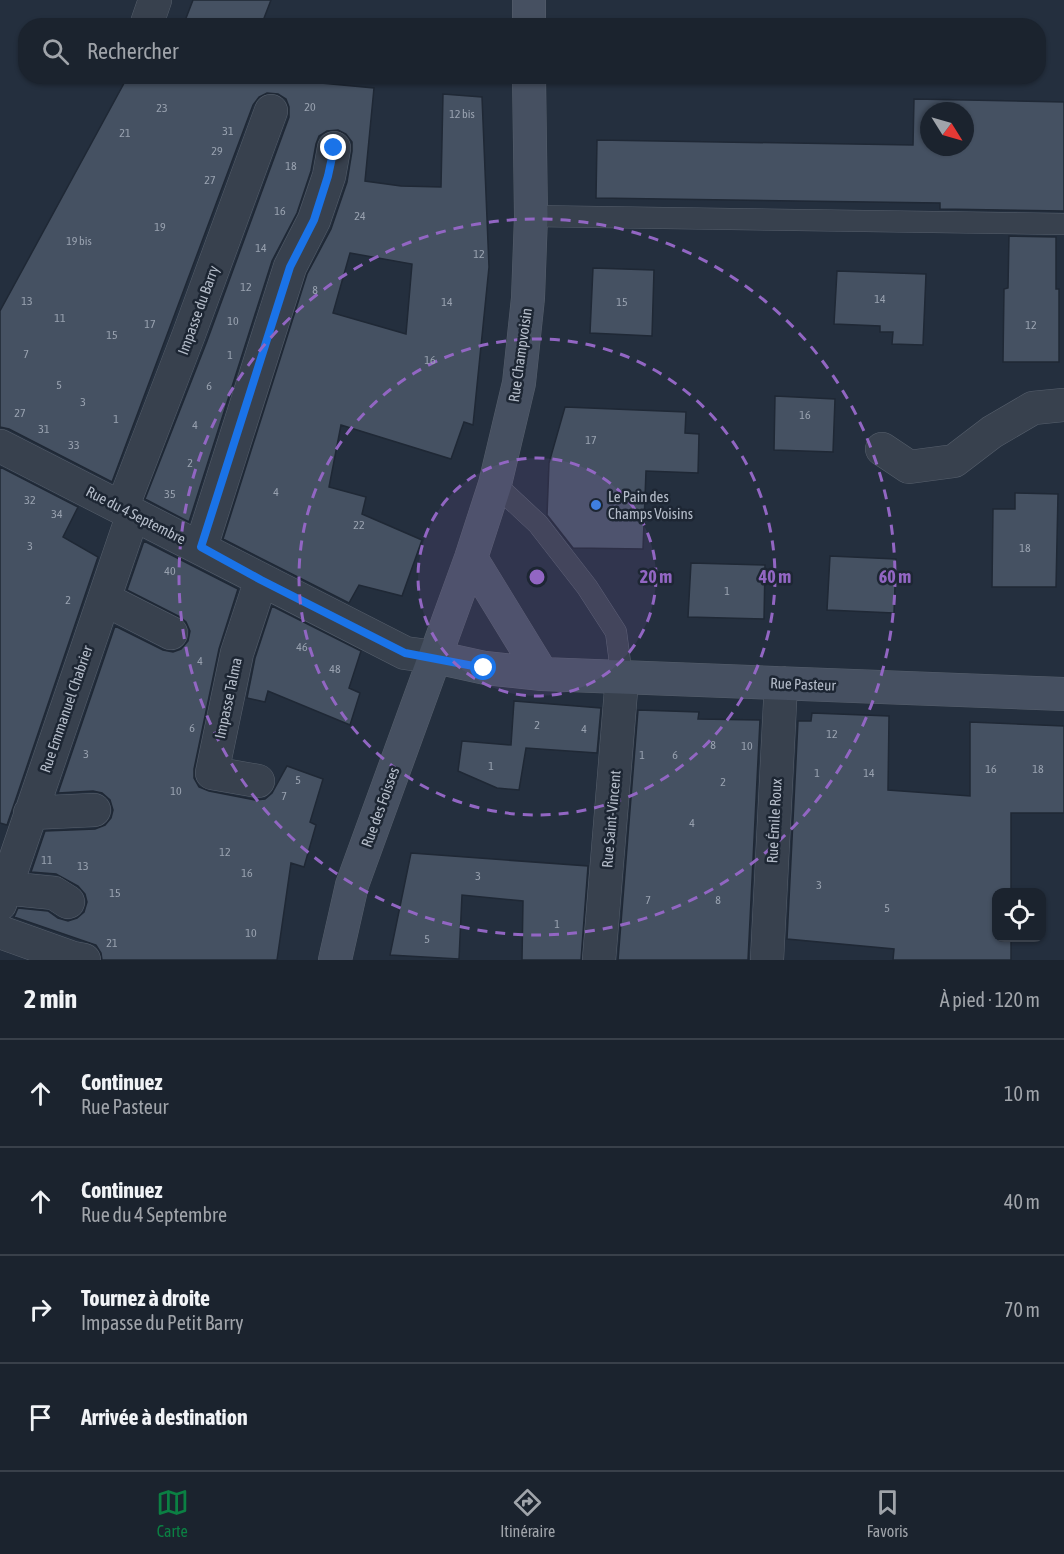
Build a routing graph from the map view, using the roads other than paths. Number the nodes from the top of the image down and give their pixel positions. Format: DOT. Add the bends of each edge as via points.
graph roads {
  1 [pos="155,0"];
  2 [pos="528,0"];
  3 [pos="149,18"];
  4 [pos="529,18"];
  5 [pos="529,84"];
  6 [pos="271,111"];
  7 [pos="334,148"];
  8 [pos="531,216"];
  9 [pos="1064,224"];
  10 [pos="1064,405"];
  11 [pos="0,446"];
  12 [pos="882,449"];
  13 [pos="495,484"];
  14 [pos="127,511"];
  15 [pos="201,547"];
  16 [pos="471,558"];
  17 [pos="261,580"];
  18 [pos="104,599"];
  19 [pos="171,633"];
  20 [pos="435,657"];
  21 [pos="542,674"];
  22 [pos="622,678"];
  23 [pos="781,683"];
  24 [pos="1064,694"];
  25 [pos="258,781"];
  26 [pos="94,810"];
  27 [pos="30,813"];
  28 [pos="2,896"];
  29 [pos="68,902"];
  30 [pos="0,932"];
  31 [pos="84,960"];
  32 [pos="335,960"];
  33 [pos="599,960"];
  34 [pos="767,960"];
  1 -- 3 [label="street"];
  2 -- 4 [label="main road"];
  5 -- 8 [label="main road, Rue Champvoisin"];
  6 -- 14 [label="street, Impasse du Barry"];
  7 -- 15 [label="street" via="314,220 290,267"];
  8 -- 9 [label="lane"];
  8 -- 13 [label="main road, Rue Champvoisin" via="519,383"];
  10 -- 12 [label="street" via="1033,408 954,461 909,467"];
  11 -- 14 [label="street, Rue du 4 Septembre"];
  13 -- 16 [label="main road, Rue Champvoisin"];
  13 -- 22 [label="lane" via="538,524 593,596 616,632"];
  14 -- 15 [label="street, Rue du 4 Septembre"];
  14 -- 18 [label="street, Rue Emmanuel Chabrier"];
  15 -- 17 [label="street, Rue du 4 Septembre"];
  16 -- 20 [label="main road, Rue Champvoisin"];
  16 -- 21 [label="main road"];
  17 -- 20 [label="street, Rue du 4 Septembre" via="405,653"];
  17 -- 25 [label="street, Impasse Talma" via="237,653 212,773"];
  18 -- 19 [label="street"];
  18 -- 27 [label="street, Rue Emmanuel Chabrier"];
  20 -- 21 [label="main road, Rue Pasteur" via="484,668"];
  20 -- 32 [label="main road, Rue des Foisses" via="352,885"];
  21 -- 22 [label="main road, Rue Pasteur"];
  22 -- 23 [label="main road, Rue Pasteur"];
  22 -- 33 [label="street, Rue Saint-Vincent"];
  23 -- 24 [label="main road, Rue Pasteur"];
  23 -- 34 [label="street, Rue Émile Roux"];
  26 -- 27 [label="street"];
  27 -- 28 [label="street, Rue Emmanuel Chabrier"];
  28 -- 29 [label="street" via="54,893"];
  30 -- 31 [label="street"];
}
